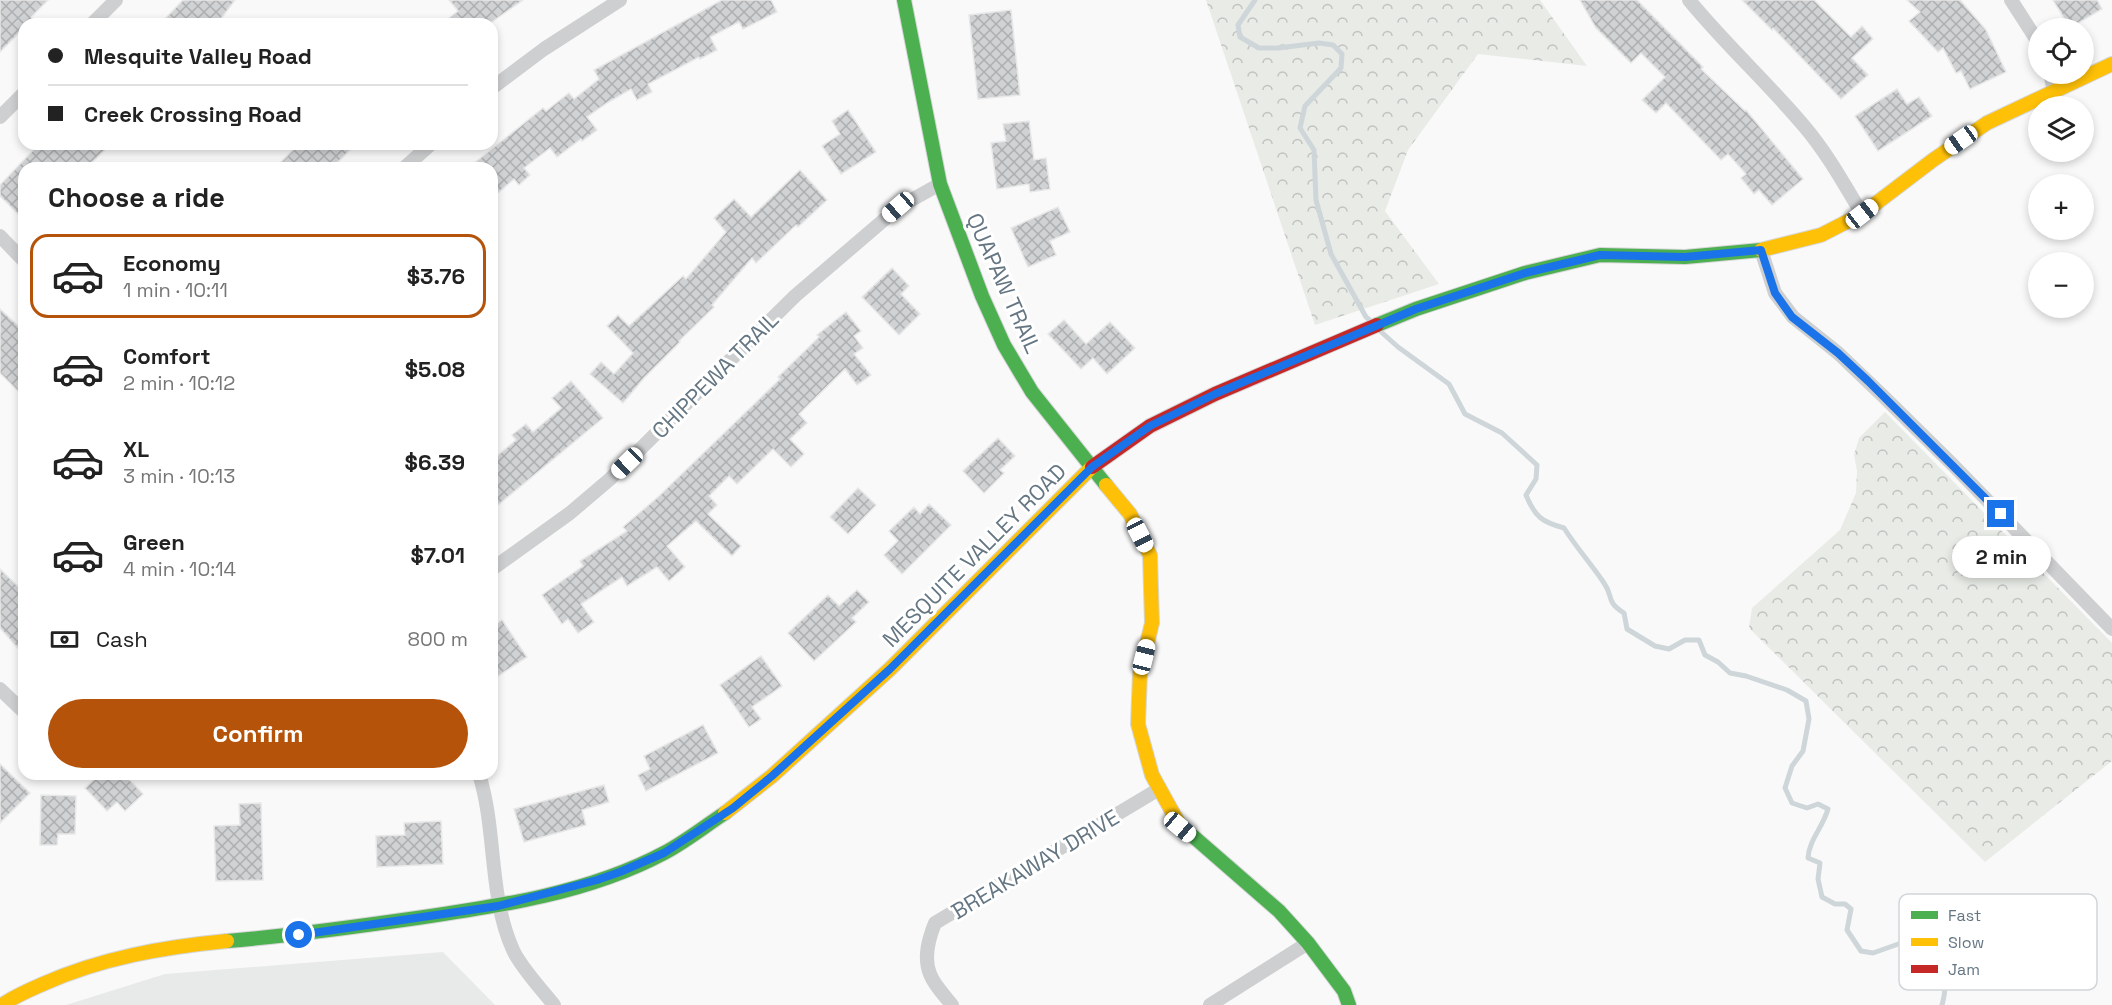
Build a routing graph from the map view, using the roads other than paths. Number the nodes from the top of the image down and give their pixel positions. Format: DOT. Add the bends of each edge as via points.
graph roads {
  1 [pos="116,0"];
  2 [pos="620,0"];
  3 [pos="904,0"];
  4 [pos="1689,0"];
  5 [pos="2011,0"];
  6 [pos="98,18"];
  7 [pos="2028,26"];
  8 [pos="2112,64"];
  9 [pos="498,84"];
  10 [pos="2052,84"];
  11 [pos="2054,90"];
  12 [pos="18,99"];
  13 [pos="0,117"];
  14 [pos="424,150"];
  15 [pos="411,162"];
  16 [pos="940,184"];
  17 [pos="1862,214"];
  18 [pos="0,236"];
  19 [pos="1761,250"];
  20 [pos="18,255"];
  21 [pos="1092,467"];
  22 [pos="498,565"];
  23 [pos="2112,630"];
  24 [pos="0,689"];
  25 [pos="18,706"];
  26 [pos="479,780"];
  27 [pos="1160,789"];
  28 [pos="498,906"];
  29 [pos="1308,943"];
  30 [pos="2,1005"];
  31 [pos="554,1005"];
  32 [pos="952,1005"];
  33 [pos="1210,1005"];
  34 [pos="1349,1005"];
  1 -- 6 [label="street"];
  2 -- 9 [label="street"];
  3 -- 16 [label="street, QUAPAW TRAIL"];
  4 -- 17 [label="street" via="1804,126 1832,163"];
  5 -- 7 [label="street"];
  8 -- 11 [label="street, MESQUITE VALLEY ROAD"];
  10 -- 11 [label="street"];
  11 -- 17 [label="street, MESQUITE VALLEY ROAD" via="1987,123"];
  12 -- 13 [label="street"];
  14 -- 15 [label="street"];
  16 -- 21 [label="street, QUAPAW TRAIL" via="1004,345 1032,392"];
  16 -- 22 [label="street, CHIPPEWA TRAIL" via="898,207 795,296 610,479"];
  17 -- 19 [label="street, MESQUITE VALLEY ROAD" via="1821,235"];
  18 -- 20 [label="street"];
  19 -- 21 [label="street, MESQUITE VALLEY ROAD" via="1685,257 1600,255 1525,273 1416,309 1215,394 1150,426"];
  19 -- 23 [label="street" via="1775,293 1792,317 1883,396"];
  21 -- 27 [label="street, QUAPAW TRAIL" via="1130,514 1150,555 1152,623 1140,673 1138,724 1152,775"];
  21 -- 28 [label="street, MESQUITE VALLEY ROAD" via="890,669 733,808 664,853 620,872"];
  24 -- 25 [label="street"];
  26 -- 28 [label="street" via="490,823"];
  27 -- 29 [label="street, QUAPAW TRAIL" via="1180,827 1279,911"];
  27 -- 32 [label="street, BREAKAWAY DRIVE" via="935,923 927,952 930,974"];
  28 -- 30 [label="street, MESQUITE VALLEY ROAD" via="299,935 135,953 67,973"];
  28 -- 31 [label="street" via="513,951"];
  29 -- 33 [label="street"];
  29 -- 34 [label="street, QUAPAW TRAIL" via="1344,991"];
}
